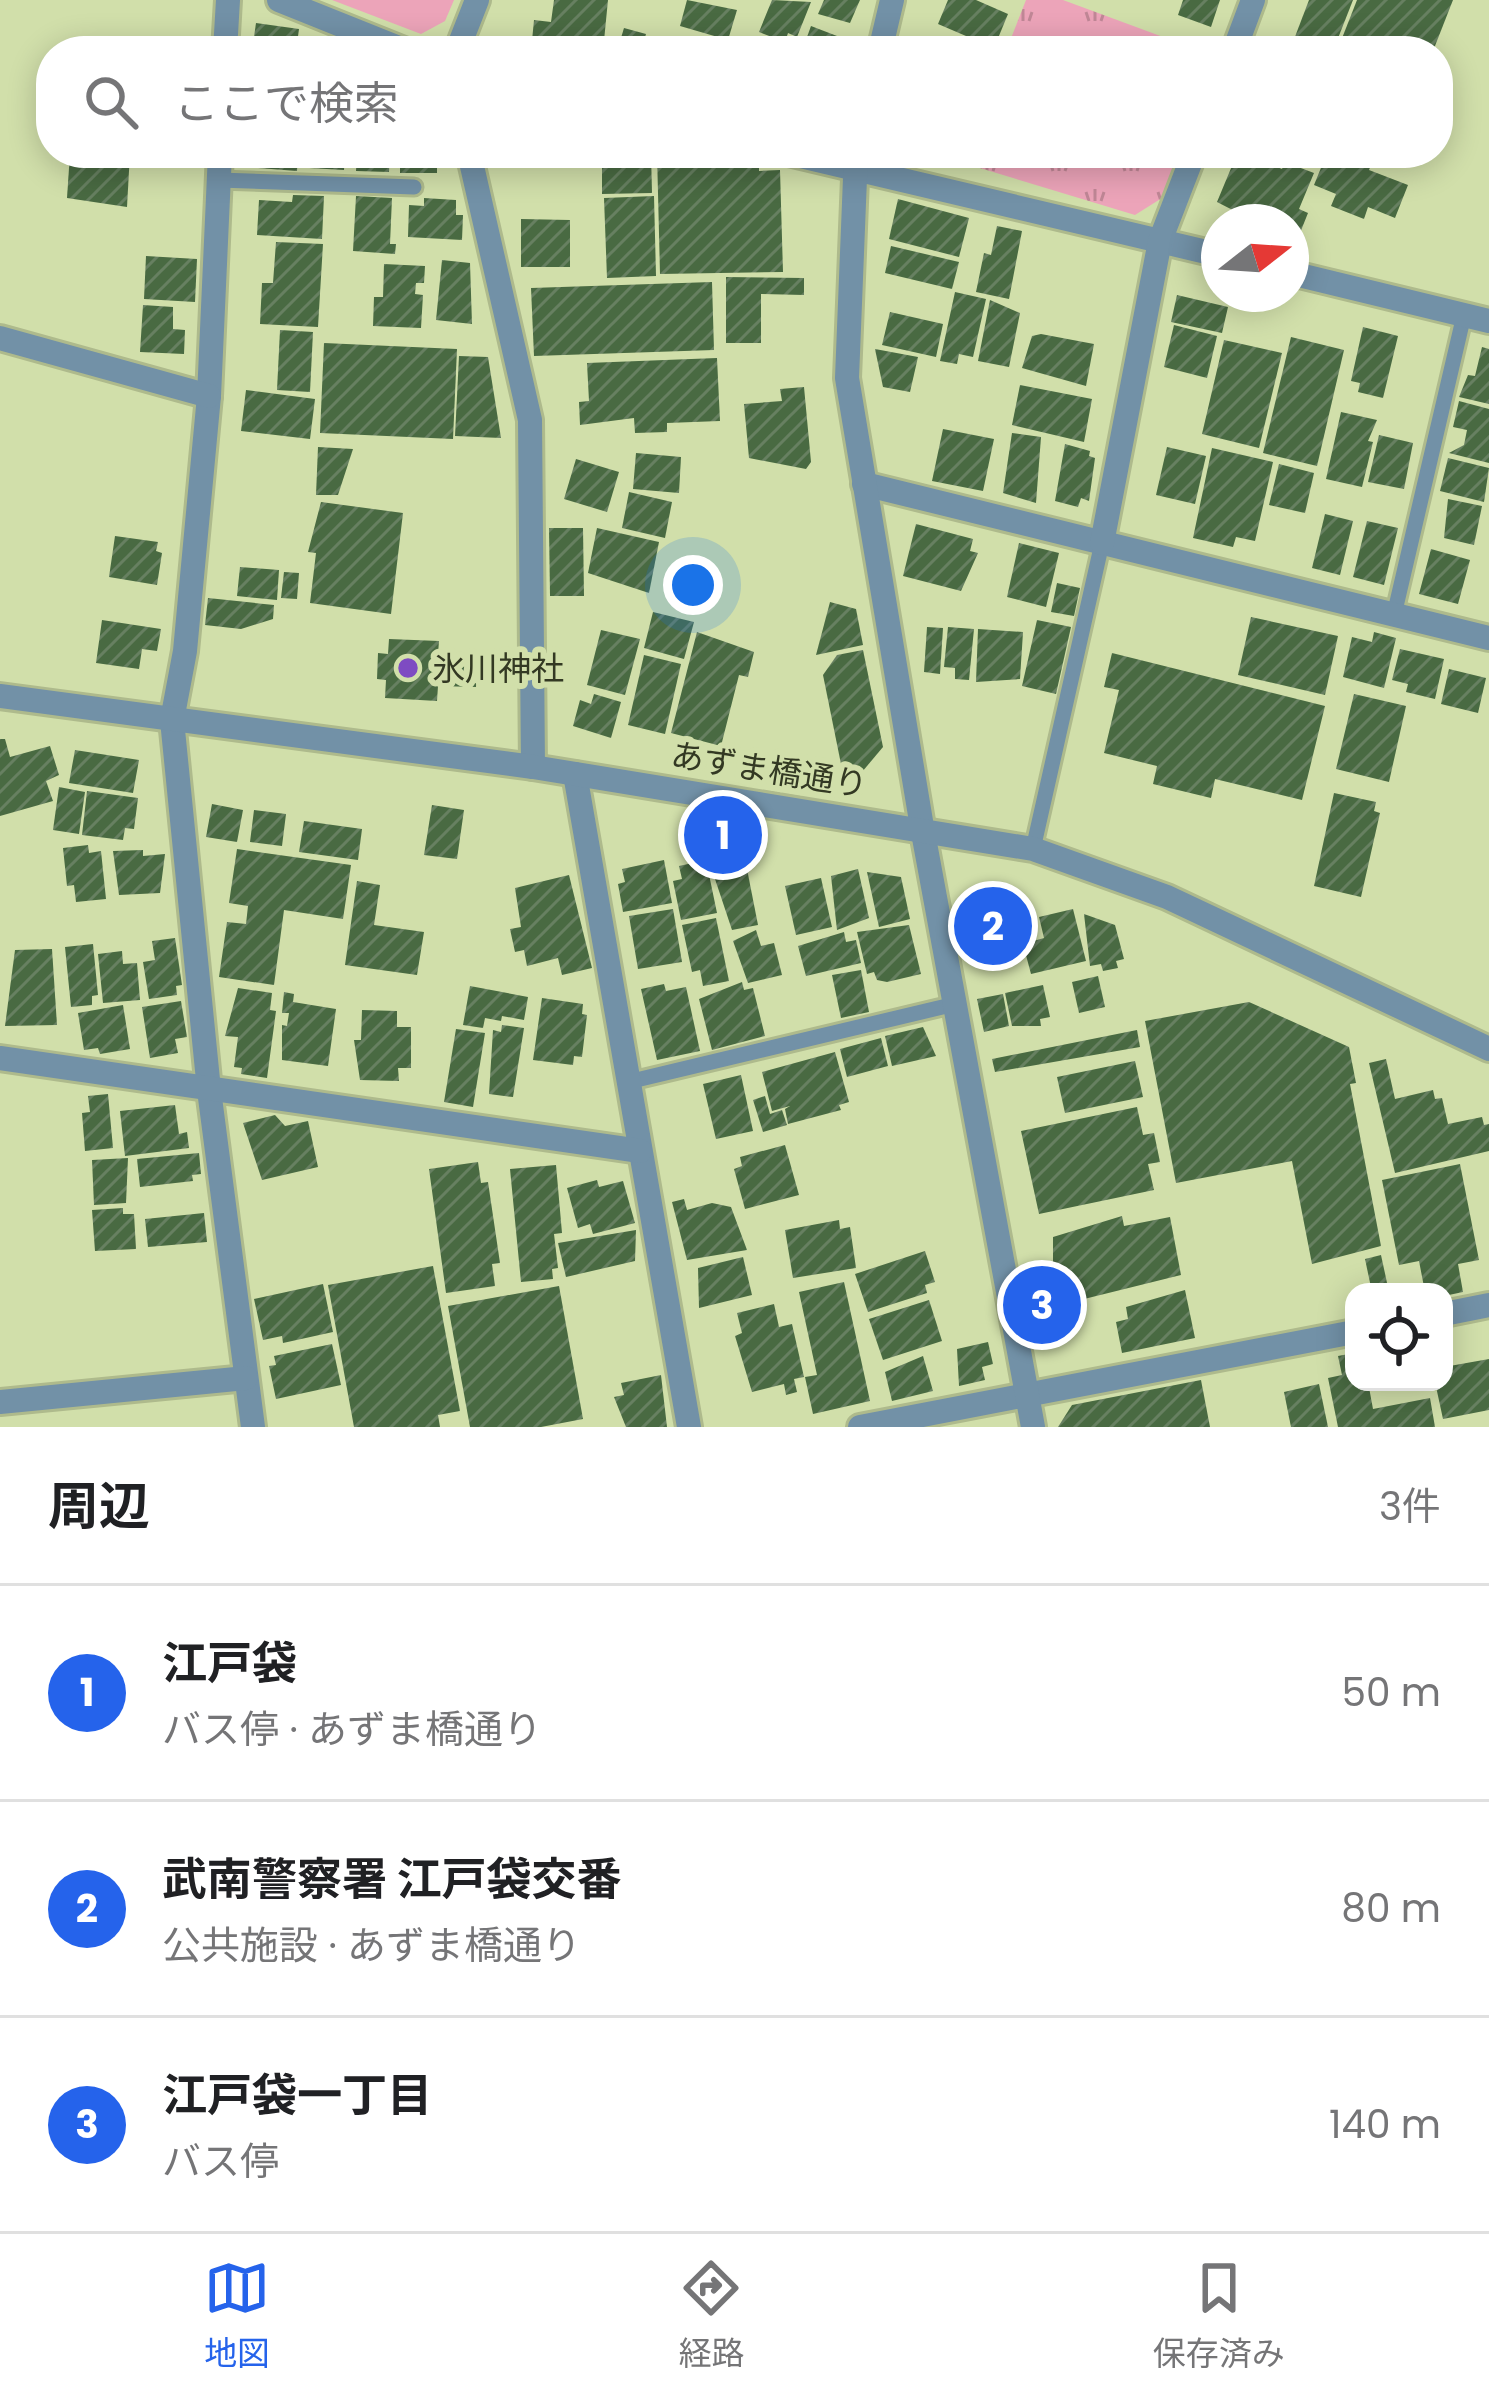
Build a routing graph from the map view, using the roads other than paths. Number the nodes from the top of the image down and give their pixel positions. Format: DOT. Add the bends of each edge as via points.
graph roads {
  1 [pos="228,0"];
  2 [pos="279,0"];
  3 [pos="477,0"];
  4 [pos="892,0"];
  5 [pos="1253,0"];
  6 [pos="227,36"];
  7 [pos="369,36"];
  8 [pos="463,36"];
  9 [pos="884,36"];
  10 [pos="1240,36"];
  11 [pos="219,168"];
  12 [pos="473,168"];
  13 [pos="854,168"];
  14 [pos="884,168"];
  15 [pos="1188,168"];
  16 [pos="219,180"];
  17 [pos="414,188"];
  18 [pos="1160,241"];
  19 [pos="1201,251"];
  20 [pos="1309,277"];
  21 [pos="1477,318"];
  22 [pos="0,338"];
  23 [pos="208,396"];
  24 [pos="864,484"];
  25 [pos="1102,543"];
  26 [pos="1394,615"];
  27 [pos="1489,638"];
  28 [pos="0,696"];
  29 [pos="172,720"];
  30 [pos="533,767"];
  31 [pos="575,774"];
  32 [pos="922,827"];
  33 [pos="1033,849"];
  34 [pos="955,1004"];
  35 [pos="1489,1048"];
  36 [pos="0,1058"];
  37 [pos="628,1082"];
  38 [pos="209,1090"];
  39 [pos="640,1151"];
  40 [pos="1489,1305"];
  41 [pos="1453,1312"];
  42 [pos="1345,1334"];
  43 [pos="246,1378"];
  44 [pos="1028,1396"];
  45 [pos="0,1402"];
  46 [pos="254,1427"];
  47 [pos="689,1427"];
  48 [pos="860,1427"];
  49 [pos="1033,1427"];
  1 -- 6 [label="street"];
  2 -- 7 [label="street"];
  3 -- 8 [label="street"];
  4 -- 9 [label="street"];
  5 -- 10 [label="street"];
  11 -- 16 [label="street"];
  12 -- 30 [label="street" via="530,420"];
  13 -- 24 [label="street" via="848,378"];
  14 -- 18 [label="street"];
  15 -- 18 [label="street"];
  16 -- 17 [label="lane"];
  16 -- 23 [label="street"];
  18 -- 19 [label="street"];
  18 -- 25 [label="street"];
  20 -- 21 [label="street"];
  21 -- 26 [label="lane"];
  22 -- 23 [label="street"];
  23 -- 29 [label="street"];
  24 -- 25 [label="street"];
  24 -- 32 [label="street"];
  25 -- 26 [label="street"];
  25 -- 33 [label="lane"];
  26 -- 27 [label="street"];
  28 -- 29 [label="street, あずま橋通り"];
  29 -- 30 [label="street, あずま橋通り"];
  29 -- 38 [label="street"];
  30 -- 31 [label="street, あずま橋通り"];
  31 -- 32 [label="street, あずま橋通り"];
  31 -- 37 [label="street"];
  32 -- 33 [label="street, あずま橋通り"];
  32 -- 34 [label="street"];
  33 -- 35 [label="street, あずま橋通り" via="1167,897"];
  34 -- 37 [label="lane"];
  34 -- 44 [label="street"];
  36 -- 38 [label="street"];
  37 -- 39 [label="street"];
  38 -- 39 [label="street"];
  38 -- 43 [label="street"];
  39 -- 47 [label="street"];
  40 -- 41 [label="street"];
  42 -- 44 [label="street"];
  43 -- 45 [label="street"];
  43 -- 46 [label="street"];
  44 -- 48 [label="street"];
  44 -- 49 [label="street"];
}
